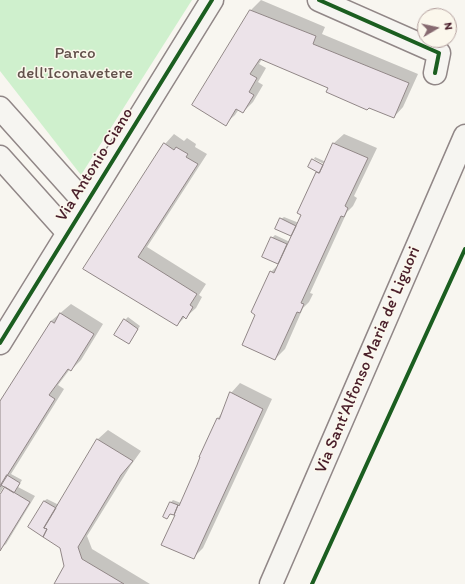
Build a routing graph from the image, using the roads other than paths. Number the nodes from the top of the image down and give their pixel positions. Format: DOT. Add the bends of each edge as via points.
graph roads {
  1 [pos="212,0"];
  2 [pos="320,0"];
  3 [pos="435,73"];
  4 [pos="0,108"];
  5 [pos="465,136"];
  6 [pos="0,157"];
  7 [pos="86,204"];
  8 [pos="68,233"];
  9 [pos="0,343"];
  10 [pos="271,584"];
  1 -- 7 [label="street, Via Antonio Ciano"];
  2 -- 3 [label="street" via="439,53"];
  4 -- 7 [label="street"];
  5 -- 10 [label="street, Via Sant'Alfonso Maria de' Liguori"];
  6 -- 8 [label="street"];
  7 -- 8 [label="street, Via Antonio Ciano"];
  8 -- 9 [label="street, Via Antonio Ciano"];
}
